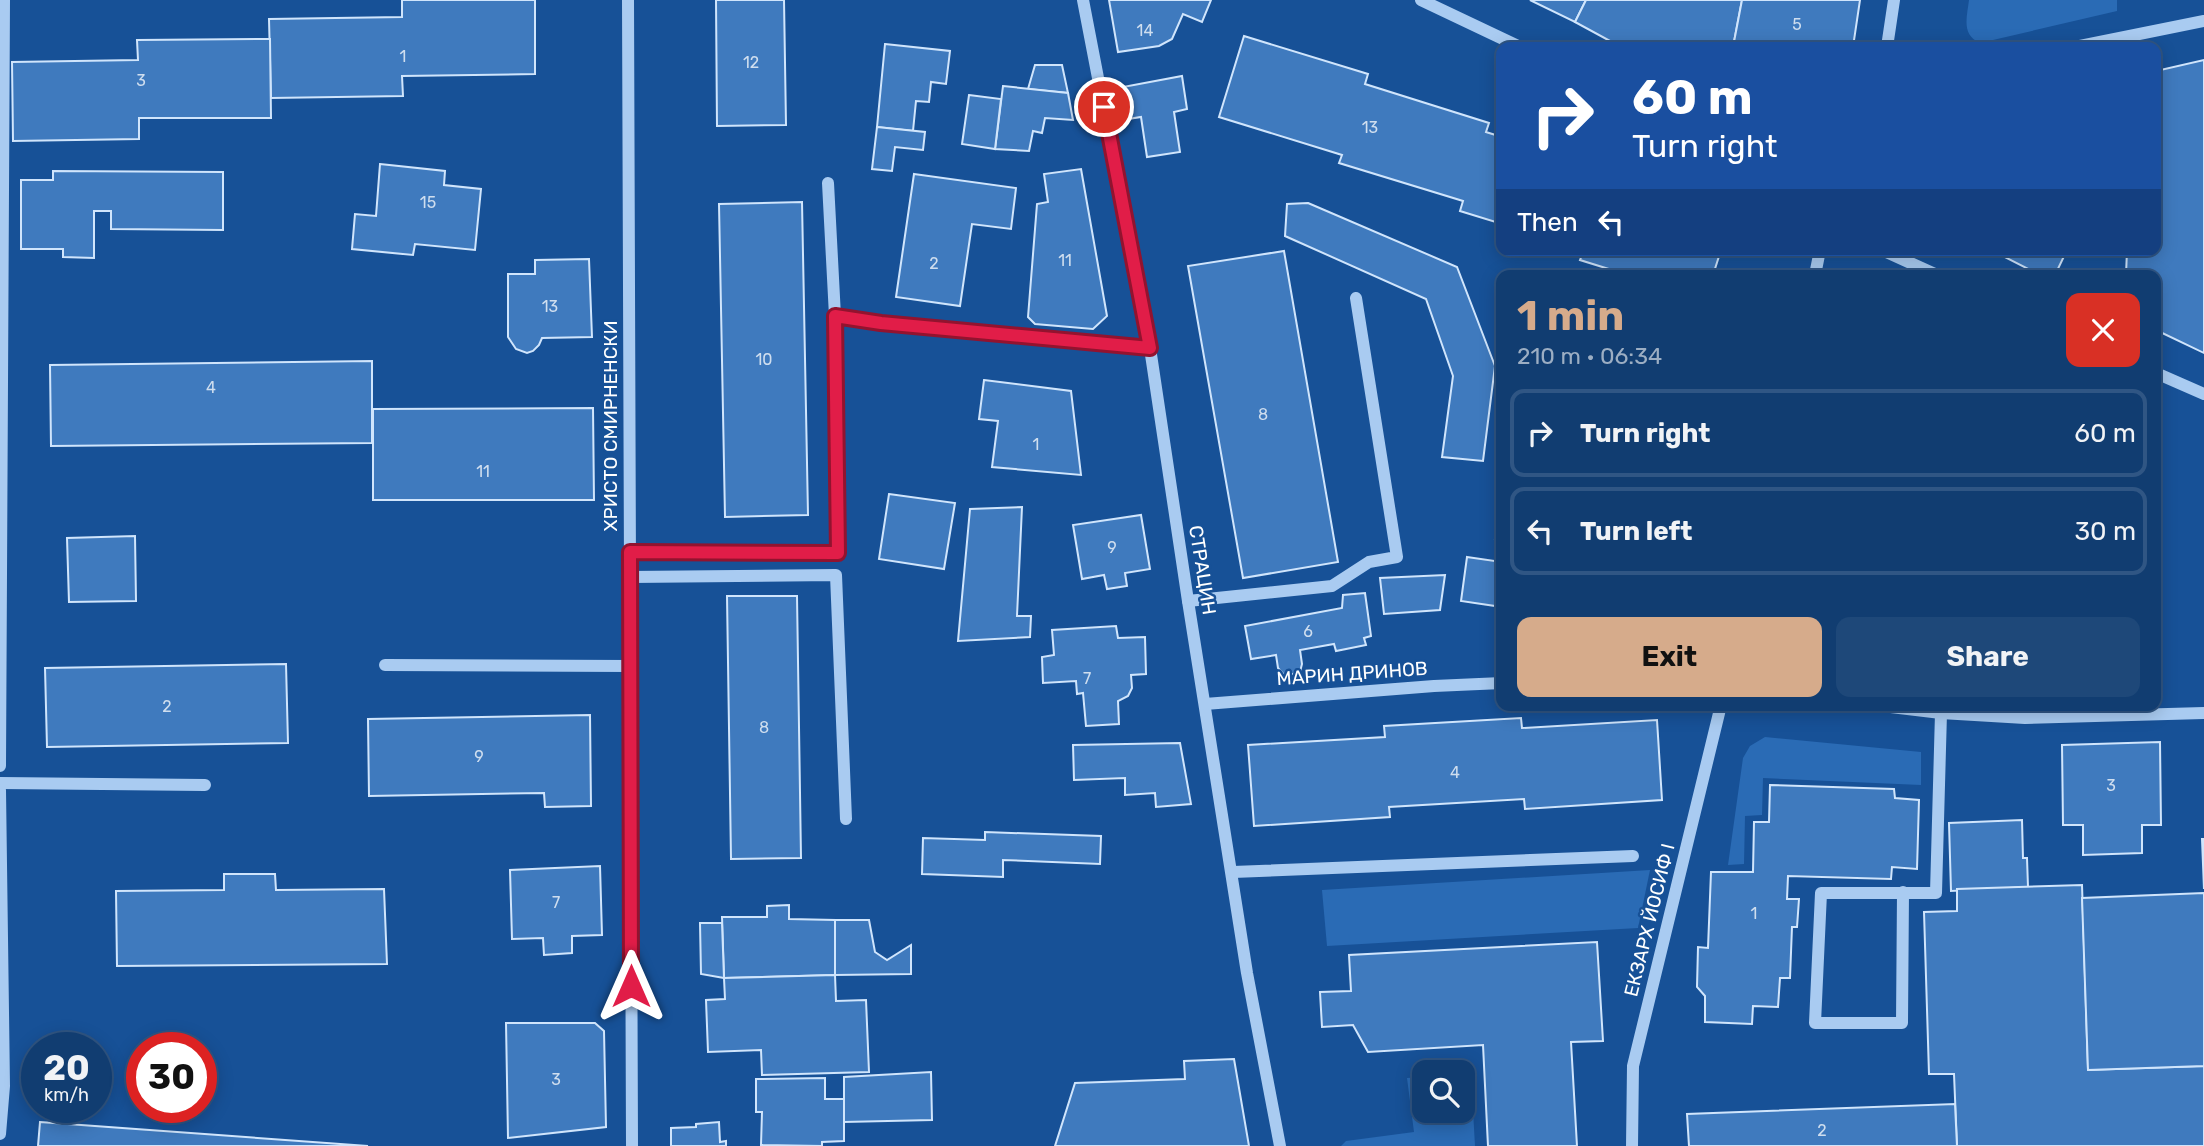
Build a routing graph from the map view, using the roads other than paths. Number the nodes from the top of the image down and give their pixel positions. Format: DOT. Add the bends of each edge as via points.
graph roads {
  1 [pos="4,0"];
  2 [pos="628,0"];
  3 [pos="1083,0"];
  4 [pos="1420,0"];
  5 [pos="1894,0"];
  6 [pos="2204,21"];
  7 [pos="1509,42"];
  8 [pos="1887,42"];
  9 [pos="2100,42"];
  10 [pos="828,183"];
  11 [pos="1895,256"];
  12 [pos="1926,270"];
  13 [pos="1356,298"];
  14 [pos="835,316"];
  15 [pos="1150,348"];
  16 [pos="2161,375"];
  17 [pos="2204,394"];
  18 [pos="630,552"];
  19 [pos="630,577"];
  20 [pos="1188,601"];
  21 [pos="385,665"];
  22 [pos="630,666"];
  23 [pos="1496,683"];
  24 [pos="1205,704"];
  25 [pos="1720,711"];
  26 [pos="1924,711"];
  27 [pos="2080,711"];
  28 [pos="2127,711"];
  29 [pos="1941,713"];
  30 [pos="2204,713"];
  31 [pos="0,766"];
  32 [pos="0,783"];
  33 [pos="205,785"];
  34 [pos="0,790"];
  35 [pos="846,819"];
  36 [pos="1633,856"];
  37 [pos="1233,872"];
  38 [pos="1903,892"];
  39 [pos="0,1134"];
  40 [pos="632,1146"];
  41 [pos="1280,1146"];
  42 [pos="1632,1146"];
  1 -- 31 [label="street"];
  2 -- 18 [label="street, ХРИСТО СМИРНЕНСКИ"];
  3 -- 15 [label="street, СТРАЦИН"];
  4 -- 7 [label="street"];
  5 -- 8 [label="street"];
  6 -- 9 [label="street"];
  10 -- 14 [label="street"];
  11 -- 12 [label="street"];
  13 -- 20 [label="street" via="1396,557 1369,562 1332,586"];
  14 -- 15 [label="street"];
  14 -- 18 [label="street" via="838,553"];
  15 -- 20 [label="street, СТРАЦИН"];
  16 -- 17 [label="street"];
  18 -- 19 [label="street, ХРИСТО СМИРНЕНСКИ"];
  19 -- 22 [label="street, ХРИСТО СМИРНЕНСКИ"];
  19 -- 35 [label="street" via="836,575"];
  20 -- 24 [label="street, СТРАЦИН"];
  21 -- 22 [label="street"];
  22 -- 40 [label="street, ХРИСТО СМИРНЕНСКИ"];
  23 -- 24 [label="street, МАРИН ДРИНОВ"];
  24 -- 37 [label="street, СТРАЦИН"];
  25 -- 42 [label="street, ЕКЗАРХ ЙОСИФ I" via="1633,1066"];
  26 -- 29 [label="street"];
  27 -- 29 [label="street" via="2025,718"];
  28 -- 30 [label="street"];
  29 -- 38 [label="street" via="1936,893"];
  32 -- 33 [label="street"];
  34 -- 39 [label="street" via="4,1086"];
  36 -- 37 [label="street"];
  37 -- 41 [label="street, СТРАЦИН"];
  38 -- 38 [label="street" via="1902,1023 1815,1023 1821,893"];
}
